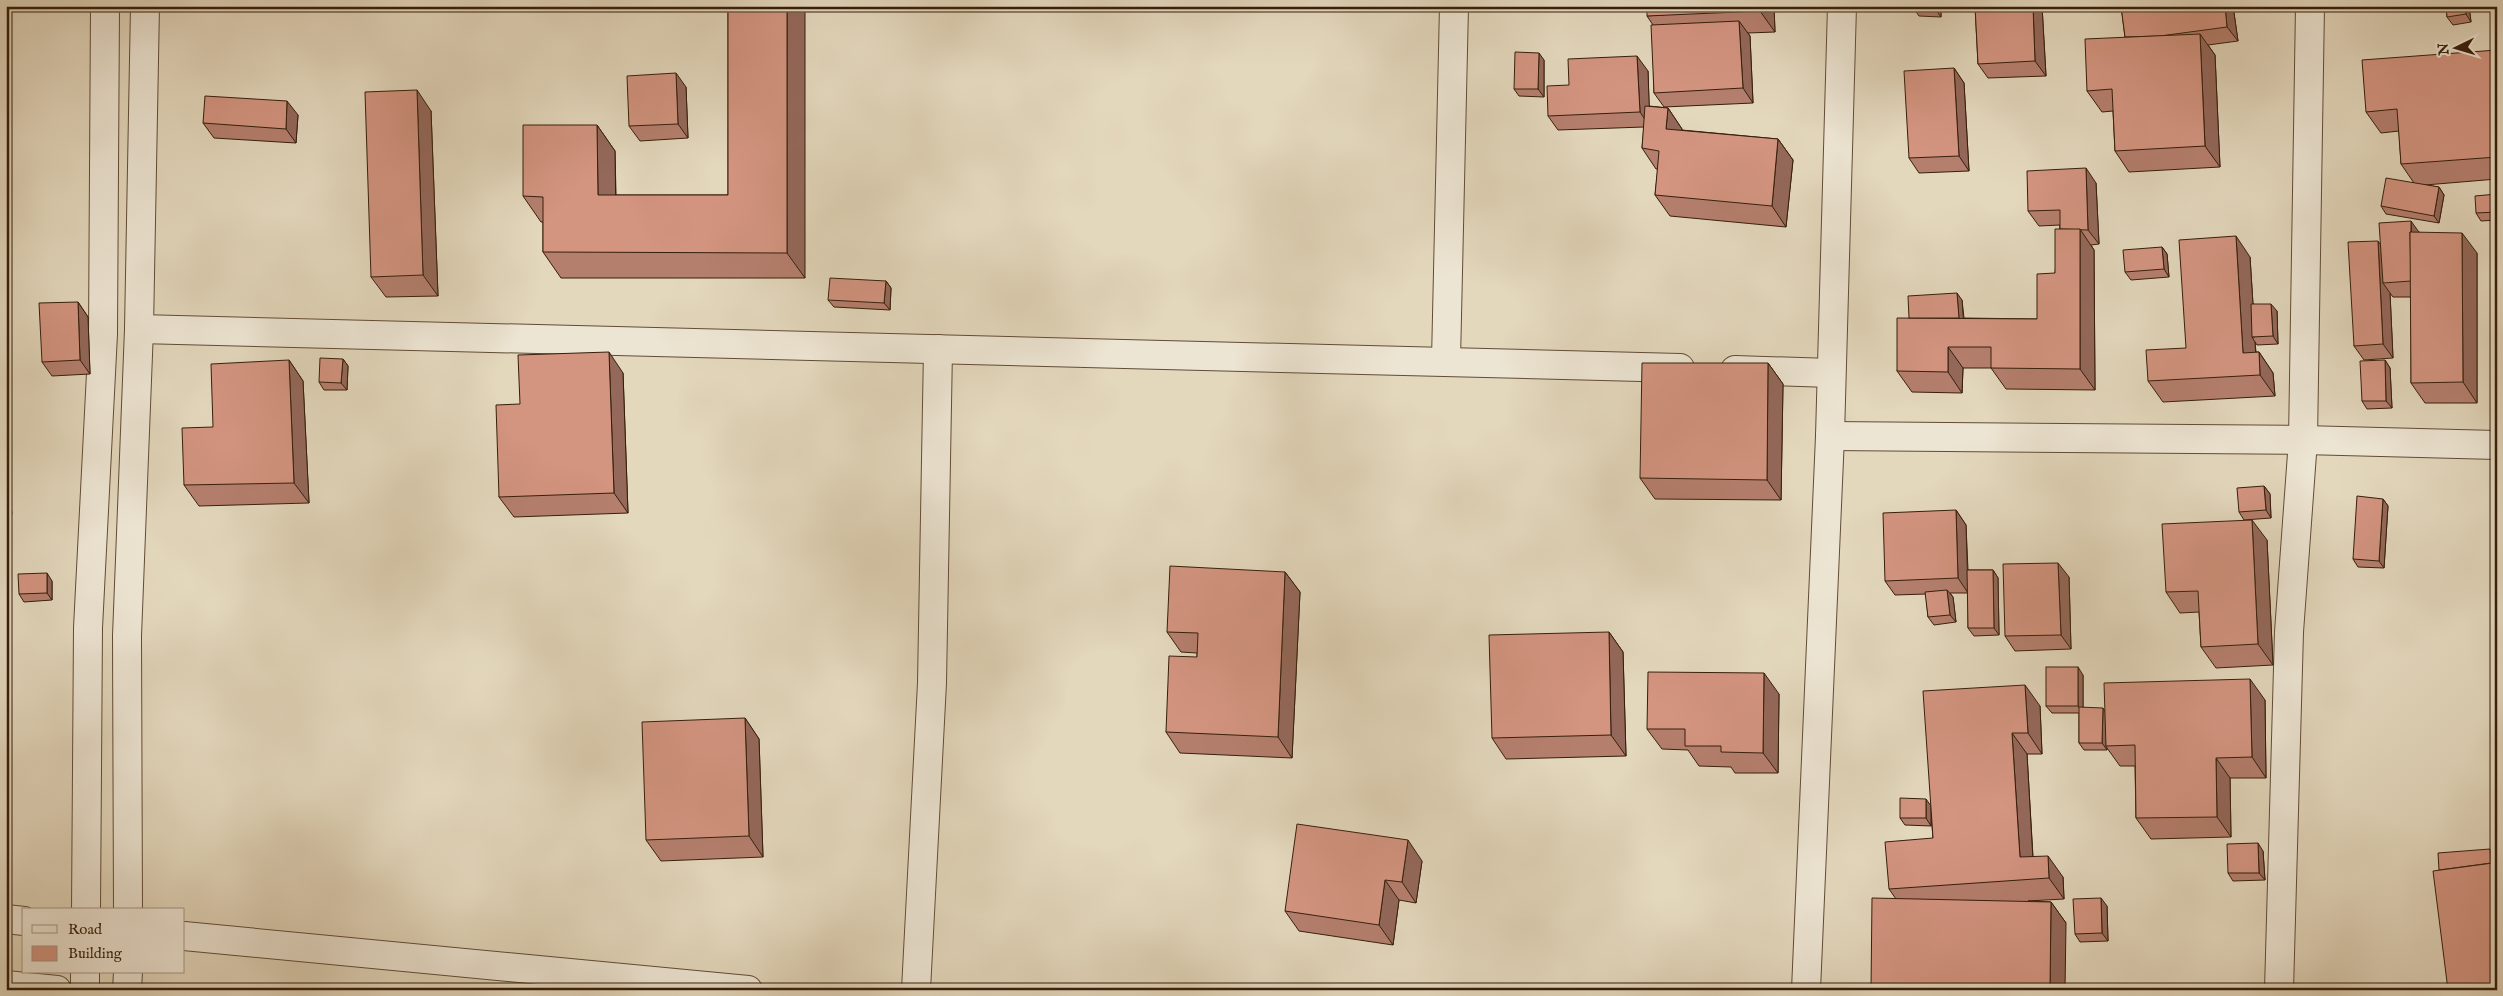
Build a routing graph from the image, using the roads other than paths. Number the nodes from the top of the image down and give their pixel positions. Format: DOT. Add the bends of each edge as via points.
graph roads {
  1 [pos="105,6"];
  2 [pos="145,6"];
  3 [pos="1454,6"];
  4 [pos="1842,6"];
  5 [pos="2310,6"];
  6 [pos="140,329"];
  7 [pos="938,349"];
  8 [pos="1446,360"];
  9 [pos="1831,373"];
  10 [pos="1830,436"];
  11 [pos="2303,440"];
  12 [pos="2497,445"];
  13 [pos="86,908"];
  14 [pos="128,908"];
  15 [pos="6,919"];
  16 [pos="22,921"];
  17 [pos="185,936"];
  18 [pos="85,974"];
  19 [pos="128,974"];
  20 [pos="6,985"];
  21 [pos="57,990"];
  22 [pos="84,990"];
  23 [pos="127,990"];
  24 [pos="748,990"];
  25 [pos="916,990"];
  26 [pos="1806,990"];
  27 [pos="2279,990"];
  1 -- 13 [label="street" via="103,334 88,628"];
  2 -- 6 [label="street"];
  3 -- 8 [label="street"];
  4 -- 9 [label="street"];
  5 -- 11 [label="street"];
  6 -- 7 [label="street"];
  6 -- 14 [label="street" via="127,636"];
  7 -- 8 [label="street"];
  7 -- 25 [label="street" via="932,684"];
  8 -- 9 [label="street"];
  9 -- 10 [label="street"];
  10 -- 11 [label="street"];
  10 -- 26 [label="street"];
  11 -- 12 [label="street"];
  11 -- 27 [label="street" via="2289,632"];
  15 -- 16 [label="street"];
  17 -- 24 [label="street"];
  18 -- 22 [label="street"];
  19 -- 23 [label="street"];
  20 -- 21 [label="street"];
}
